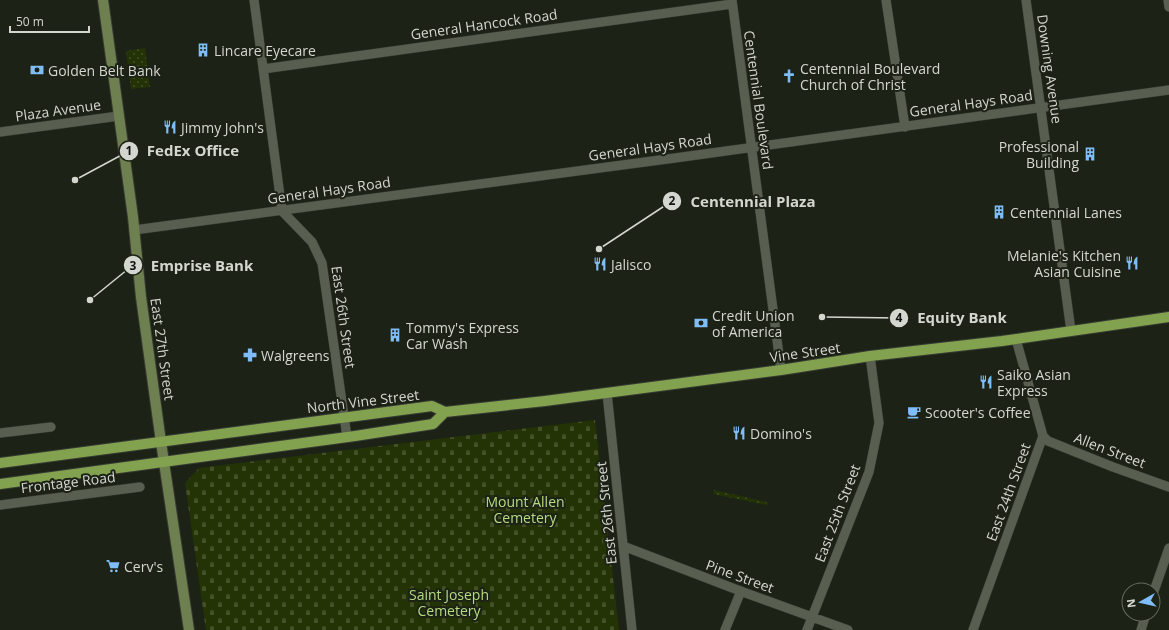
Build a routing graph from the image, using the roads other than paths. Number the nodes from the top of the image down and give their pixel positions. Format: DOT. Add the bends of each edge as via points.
graph roads {
  1 [pos="103,0"];
  2 [pos="254,0"];
  3 [pos="886,0"];
  4 [pos="1026,0"];
  5 [pos="1168,0"];
  6 [pos="732,2"];
  7 [pos="1169,7"];
  8 [pos="263,68"];
  9 [pos="1169,90"];
  10 [pos="1041,108"];
  11 [pos="119,116"];
  12 [pos="904,127"];
  13 [pos="0,132"];
  14 [pos="752,148"];
  15 [pos="282,210"];
  16 [pos="134,230"];
  17 [pos="1169,317"];
  18 [pos="1071,331"];
  19 [pos="1016,339"];
  20 [pos="870,356"];
  21 [pos="781,370"];
  22 [pos="607,393"];
  23 [pos="445,412"];
  24 [pos="344,418"];
  25 [pos="51,427"];
  26 [pos="0,434"];
  27 [pos="1043,436"];
  28 [pos="347,437"];
  29 [pos="161,442"];
  30 [pos="164,461"];
  31 [pos="0,463"];
  32 [pos="0,484"];
  33 [pos="140,487"];
  34 [pos="1169,487"];
  35 [pos="0,506"];
  36 [pos="623,546"];
  37 [pos="1169,548"];
  38 [pos="1157,582"];
  39 [pos="741,591"];
  40 [pos="812,617"];
  41 [pos="189,630"];
  42 [pos="632,630"];
  43 [pos="725,630"];
  44 [pos="807,630"];
  45 [pos="848,630"];
  46 [pos="973,630"];
  1 -- 11 [label="main road, East 27th Street"];
  2 -- 8 [label="street"];
  3 -- 12 [label="street"];
  4 -- 10 [label="street, Downing Avenue"];
  5 -- 7 [label="street"];
  6 -- 8 [label="street, General Hancock Road"];
  6 -- 14 [label="street, Centennial Boulevard"];
  8 -- 15 [label="street"];
  9 -- 10 [label="street, General Hays Road"];
  10 -- 12 [label="street, General Hays Road"];
  10 -- 18 [label="street, Downing Avenue"];
  11 -- 13 [label="street, Plaza Avenue"];
  11 -- 16 [label="main road, East 27th Street"];
  12 -- 14 [label="street, General Hays Road"];
  14 -- 15 [label="street, General Hays Road"];
  14 -- 21 [label="street, Centennial Boulevard"];
  15 -- 16 [label="street, General Hays Road"];
  15 -- 24 [label="street, East 26th Street" via="312,242 322,263"];
  16 -- 29 [label="main road, East 27th Street"];
  17 -- 18 [label="main road, Vine Street"];
  18 -- 19 [label="main road, Vine Street"];
  19 -- 20 [label="main road, Vine Street"];
  19 -- 27 [label="street, East 24th Street"];
  20 -- 21 [label="main road, Vine Street"];
  20 -- 40 [label="street, East 25th Street" via="879,423 869,472"];
  21 -- 22 [label="main road, Vine Street"];
  22 -- 23 [label="main road, Vine Street"];
  22 -- 36 [label="street, East 26th Street"];
  23 -- 24 [label="main road, North Vine Street" via="432,406"];
  23 -- 28 [label="main road" via="433,424"];
  24 -- 28 [label="street, East 26th Street"];
  24 -- 29 [label="main road, North Vine Street"];
  25 -- 26 [label="street"];
  27 -- 34 [label="street, Allen Street" via="1048,441"];
  27 -- 46 [label="street, East 24th Street"];
  28 -- 30 [label="main road"];
  29 -- 30 [label="main road, East 27th Street"];
  29 -- 31 [label="main road, North Vine Street"];
  30 -- 32 [label="main road"];
  30 -- 41 [label="main road, East 27th Street"];
  33 -- 35 [label="street, Frontage Road"];
  36 -- 39 [label="street, Pine Street"];
  36 -- 42 [label="street, East 26th Street"];
  37 -- 38 [label="street"];
  39 -- 40 [label="street, Pine Street"];
  39 -- 43 [label="street"];
  40 -- 44 [label="street, East 25th Street"];
  40 -- 45 [label="street, Pine Street"];
}
